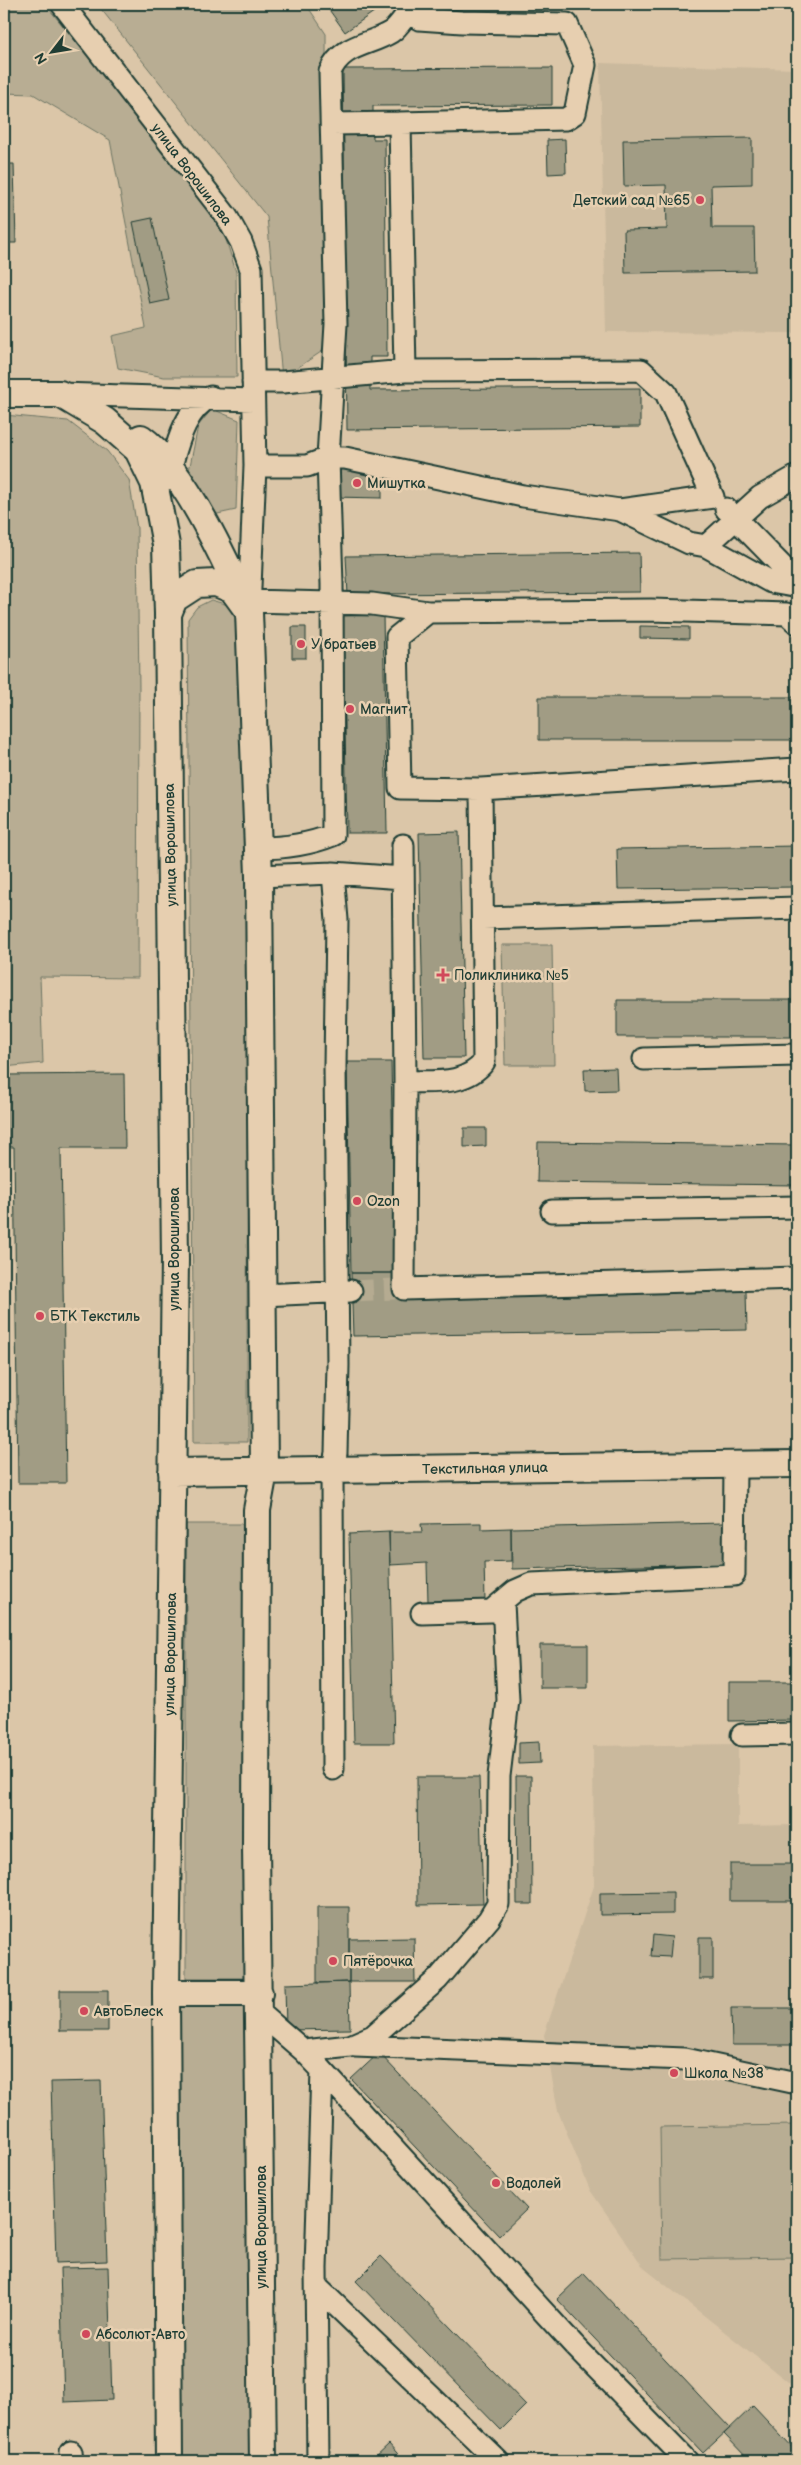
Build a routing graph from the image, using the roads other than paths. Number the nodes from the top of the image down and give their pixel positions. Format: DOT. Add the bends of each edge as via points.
graph roads {
  1 [pos="62,4"];
  2 [pos="411,4"];
  3 [pos="400,123"];
  4 [pos="332,124"];
  5 [pos="405,371"];
  6 [pos="334,376"];
  7 [pos="253,391"];
  8 [pos="4,394"];
  9 [pos="60,394"];
  10 [pos="211,397"];
  11 [pos="328,458"];
  12 [pos="254,466"];
  13 [pos="162,476"];
  14 [pos="797,476"];
  15 [pos="714,497"];
  16 [pos="620,510"];
  17 [pos="735,519"];
  18 [pos="706,546"];
  19 [pos="795,585"];
  20 [pos="332,604"];
  21 [pos="249,607"];
  22 [pos="428,612"];
  23 [pos="168,614"];
  24 [pos="792,619"];
  25 [pos="797,769"];
  26 [pos="480,789"];
  27 [pos="403,846"];
  28 [pos="258,848"];
  29 [pos="334,874"];
  30 [pos="259,876"];
  31 [pos="403,878"];
  32 [pos="797,908"];
  33 [pos="483,918"];
  34 [pos="797,1055"];
  35 [pos="644,1059"];
  36 [pos="406,1082"];
  37 [pos="797,1207"];
  38 [pos="552,1211"];
  39 [pos="797,1278"];
  40 [pos="345,1291"];
  41 [pos="262,1295"];
  42 [pos="797,1464"];
  43 [pos="735,1465"];
  44 [pos="172,1472"];
  45 [pos="264,1472"];
  46 [pos="332,1472"];
  47 [pos="503,1603"];
  48 [pos="422,1614"];
  49 [pos="797,1734"];
  50 [pos="742,1735"];
  51 [pos="333,1769"];
  52 [pos="166,1993"];
  53 [pos="259,2003"];
  54 [pos="350,2046"];
  55 [pos="304,2051"];
  56 [pos="322,2070"];
  57 [pos="797,2083"];
  58 [pos="316,2287"];
  59 [pos="320,2459"];
  60 [pos="169,2461"];
  61 [pos="263,2461"];
  62 [pos="498,2461"];
  63 [pos="687,2461"];
  1 -- 7 [label="street, улица Ворошилова" via="228,217 241,242 251,269"];
  2 -- 3 [label="street" via="419,18 567,24 585,65 575,113 566,119"];
  2 -- 4 [label="street" via="412,8 392,31 349,50 336,60 330,72"];
  3 -- 4 [label="street"];
  3 -- 5 [label="street"];
  4 -- 6 [label="street"];
  5 -- 6 [label="street"];
  5 -- 15 [label="street" via="641,370 666,393"];
  6 -- 7 [label="street"];
  6 -- 11 [label="street"];
  7 -- 10 [label="street"];
  7 -- 12 [label="street, улица Ворошилова"];
  8 -- 9 [label="main road"];
  9 -- 10 [label="street"];
  9 -- 13 [label="main road" via="104,422 138,450"];
  10 -- 13 [label="street" via="188,417"];
  11 -- 12 [label="street" via="307,466"];
  11 -- 16 [label="street" via="345,458 523,496"];
  11 -- 20 [label="street"];
  12 -- 21 [label="street, улица Ворошилова"];
  13 -- 21 [label="main road" via="191,499"];
  13 -- 23 [label="main road, улица Ворошилова"];
  14 -- 17 [label="street" via="760,497"];
  15 -- 16 [label="street"];
  15 -- 17 [label="street"];
  16 -- 18 [label="street" via="690,543"];
  17 -- 18 [label="street"];
  17 -- 19 [label="street" via="782,566"];
  18 -- 19 [label="street" via="771,582"];
  19 -- 24 [label="street"];
  20 -- 21 [label="street"];
  20 -- 22 [label="street" via="372,604"];
  20 -- 28 [label="street" via="333,835 312,843"];
  21 -- 23 [label="main road" via="233,590 216,583 196,584 174,599"];
  21 -- 28 [label="main road, улица Ворошилова"];
  22 -- 24 [label="street" via="651,610"];
  22 -- 26 [label="street" via="397,637 400,788"];
  23 -- 44 [label="main road, улица Ворошилова" via="175,1250"];
  25 -- 26 [label="street"];
  26 -- 33 [label="street"];
  27 -- 31 [label="street"];
  28 -- 30 [label="main road, улица Ворошилова"];
  29 -- 30 [label="street"];
  29 -- 31 [label="street"];
  29 -- 40 [label="street" via="337,920 335,1067"];
  30 -- 41 [label="main road, улица Ворошилова"];
  31 -- 36 [label="street"];
  32 -- 33 [label="street"];
  33 -- 36 [label="street" via="484,1062 476,1072 458,1080"];
  34 -- 35 [label="street"];
  36 -- 39 [label="street" via="400,1289"];
  37 -- 38 [label="street"];
  40 -- 41 [label="street"];
  40 -- 46 [label="street" via="336,1453"];
  41 -- 45 [label="main road, улица Ворошилова"];
  42 -- 43 [label="main road, Текстильная улица"];
  43 -- 46 [label="main road, Текстильная улица"];
  43 -- 47 [label="street" via="734,1575 531,1584 515,1591"];
  44 -- 45 [label="main road, Текстильная улица"];
  44 -- 52 [label="main road, улица Ворошилова"];
  45 -- 46 [label="main road, Текстильная улица"];
  45 -- 53 [label="main road, улица Ворошилова" via="257,1520"];
  46 -- 51 [label="street"];
  47 -- 48 [label="street" via="491,1611"];
  47 -- 54 [label="street" via="508,1700 499,1776 498,1904 438,1979 373,2036"];
  49 -- 50 [label="street"];
  52 -- 53 [label="main road"];
  52 -- 60 [label="main road, улица Ворошилова"];
  53 -- 55 [label="street"];
  53 -- 61 [label="main road, улица Ворошилова"];
  54 -- 55 [label="street"];
  54 -- 57 [label="street" via="685,2059"];
  55 -- 56 [label="street"];
  56 -- 58 [label="street"];
  56 -- 63 [label="street" via="574,2345"];
  58 -- 59 [label="street"];
  58 -- 62 [label="street"];
}
